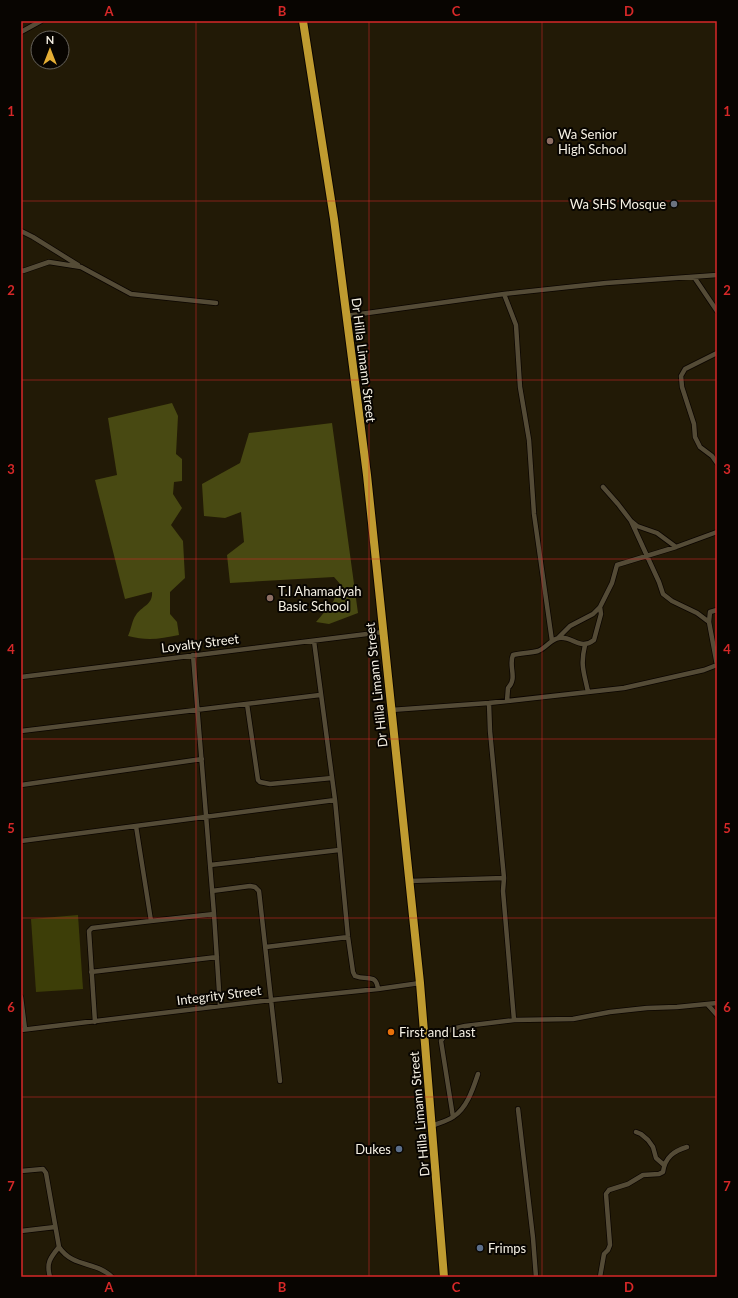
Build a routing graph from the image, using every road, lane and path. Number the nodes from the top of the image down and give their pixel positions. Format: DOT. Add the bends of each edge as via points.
graph roads {
  1 [pos="41,21"];
  2 [pos="303,21"];
  3 [pos="21,32"];
  4 [pos="21,231"];
  5 [pos="81,267"];
  6 [pos="21,270"];
  7 [pos="717,276"];
  8 [pos="694,277"];
  9 [pos="504,294"];
  10 [pos="216,303"];
  11 [pos="717,311"];
  12 [pos="346,316"];
  13 [pos="717,353"];
  14 [pos="717,463"];
  15 [pos="603,487"];
  16 [pos="630,521"];
  17 [pos="717,532"];
  18 [pos="676,548"];
  19 [pos="646,556"];
  20 [pos="600,607"];
  21 [pos="717,610"];
  22 [pos="709,622"];
  23 [pos="382,632"];
  24 [pos="558,638"];
  25 [pos="552,641"];
  26 [pos="314,642"];
  27 [pos="585,645"];
  28 [pos="193,655"];
  29 [pos="717,665"];
  30 [pos="21,677"];
  31 [pos="588,692"];
  32 [pos="320,695"];
  33 [pos="507,701"];
  34 [pos="489,703"];
  35 [pos="248,704"];
  36 [pos="198,710"];
  37 [pos="391,710"];
  38 [pos="21,732"];
  39 [pos="202,759"];
  40 [pos="332,778"];
  41 [pos="21,785"];
  42 [pos="335,800"];
  43 [pos="207,816"];
  44 [pos="136,826"];
  45 [pos="21,841"];
  46 [pos="339,850"];
  47 [pos="210,865"];
  48 [pos="504,878"];
  49 [pos="409,881"];
  50 [pos="212,891"];
  51 [pos="214,914"];
  52 [pos="152,921"];
  53 [pos="348,937"];
  54 [pos="266,947"];
  55 [pos="217,957"];
  56 [pos="91,972"];
  57 [pos="420,983"];
  58 [pos="378,989"];
  59 [pos="21,997"];
  60 [pos="271,1000"];
  61 [pos="717,1003"];
  62 [pos="708,1005"];
  63 [pos="220,1006"];
  64 [pos="717,1015"];
  65 [pos="514,1020"];
  66 [pos="95,1022"];
  67 [pos="23,1029"];
  68 [pos="478,1074"];
  69 [pos="280,1081"];
  70 [pos="518,1109"];
  71 [pos="453,1117"];
  72 [pos="432,1126"];
  73 [pos="636,1132"];
  74 [pos="688,1147"];
  75 [pos="664,1165"];
  76 [pos="21,1171"];
  77 [pos="55,1227"];
  78 [pos="21,1232"];
  79 [pos="58,1247"];
  80 [pos="50,1277"];
  81 [pos="112,1277"];
  82 [pos="444,1277"];
  83 [pos="536,1277"];
  84 [pos="600,1277"];
  1 -- 3 [label="street"];
  2 -- 12 [label="highway, Dr Hilla Limann Street" via="334,219"];
  4 -- 5 [label="street"];
  5 -- 6 [label="street" via="49,262"];
  5 -- 10 [label="street" via="131,294"];
  7 -- 8 [label="street"];
  8 -- 9 [label="street"];
  8 -- 11 [label="street"];
  9 -- 12 [label="street"];
  9 -- 25 [label="street" via="516,325 520,386 529,440 534,514"];
  12 -- 23 [label="highway, Dr Hilla Limann Street" via="367,475"];
  13 -- 14 [label="street" via="685,369 681,376 695,437 700,447"];
  15 -- 16 [label="street"];
  16 -- 18 [label="street" via="636,526 657,533"];
  16 -- 19 [label="street"];
  17 -- 18 [label="street"];
  18 -- 19 [label="street"];
  19 -- 20 [label="street" via="617,565 612,583"];
  19 -- 22 [label="street" via="663,594"];
  20 -- 24 [label="street" via="593,614 570,626"];
  20 -- 27 [label="street" via="601,614 594,640"];
  21 -- 22 [label="street" via="710,612"];
  22 -- 29 [label="street"];
  23 -- 26 [label="street, Loyalty Street"];
  23 -- 37 [label="highway, Dr Hilla Limann Street"];
  24 -- 25 [label="street"];
  24 -- 27 [label="street"];
  25 -- 33 [label="street" via="538,651 514,655 511,660 513,681 508,688"];
  26 -- 28 [label="street, Loyalty Street"];
  26 -- 32 [label="street"];
  27 -- 31 [label="street" via="582,659"];
  28 -- 30 [label="street, Loyalty Street"];
  28 -- 36 [label="street"];
  29 -- 31 [label="street" via="624,688"];
  31 -- 33 [label="street"];
  32 -- 35 [label="street"];
  32 -- 40 [label="street"];
  33 -- 34 [label="street"];
  34 -- 37 [label="street"];
  34 -- 48 [label="street"];
  35 -- 36 [label="street"];
  35 -- 40 [label="street" via="260,782 270,784"];
  36 -- 38 [label="street"];
  36 -- 39 [label="street"];
  37 -- 49 [label="highway, Dr Hilla Limann Street"];
  39 -- 41 [label="street"];
  39 -- 43 [label="street"];
  40 -- 42 [label="street"];
  42 -- 43 [label="street"];
  42 -- 46 [label="street"];
  43 -- 44 [label="street"];
  43 -- 47 [label="street"];
  44 -- 45 [label="street"];
  44 -- 52 [label="street"];
  46 -- 47 [label="street"];
  46 -- 53 [label="street"];
  47 -- 50 [label="street"];
  48 -- 49 [label="street"];
  48 -- 65 [label="street"];
  49 -- 57 [label="highway, Dr Hilla Limann Street"];
  50 -- 51 [label="street"];
  50 -- 54 [label="street" via="250,886 260,891"];
  51 -- 52 [label="street"];
  51 -- 55 [label="street"];
  52 -- 56 [label="street" via="89,930"];
  53 -- 54 [label="street"];
  53 -- 58 [label="street" via="355,976 375,980"];
  54 -- 60 [label="street"];
  55 -- 56 [label="street"];
  55 -- 63 [label="street"];
  56 -- 66 [label="street"];
  57 -- 58 [label="street, Integrity Street"];
  57 -- 72 [label="highway, Dr Hilla Limann Street"];
  58 -- 60 [label="street, Integrity Street"];
  59 -- 67 [label="street"];
  60 -- 63 [label="street, Integrity Street"];
  60 -- 69 [label="street"];
  61 -- 62 [label="street"];
  62 -- 64 [label="street"];
  62 -- 65 [label="street" via="647,1008 573,1019"];
  63 -- 66 [label="street, Integrity Street"];
  65 -- 71 [label="street" via="464,1026 452,1029 443,1036 441,1041"];
  66 -- 67 [label="street, Integrity Street"];
  68 -- 71 [label="street" via="467,1102"];
  70 -- 83 [label="street"];
  71 -- 72 [label="street"];
  72 -- 82 [label="highway, Dr Hilla Limann Street"];
  73 -- 75 [label="street" via="648,1140 656,1158"];
  74 -- 75 [label="street" via="671,1154"];
  75 -- 84 [label="street" via="663,1172 659,1174 643,1175 628,1184 609,1190 606,1194 610,1245 604,1254"];
  76 -- 77 [label="street" via="43,1169 46,1173"];
  77 -- 78 [label="street"];
  77 -- 79 [label="street"];
  79 -- 80 [label="street" via="49,1261"];
  79 -- 81 [label="street" via="69,1258 104,1270"];
}
